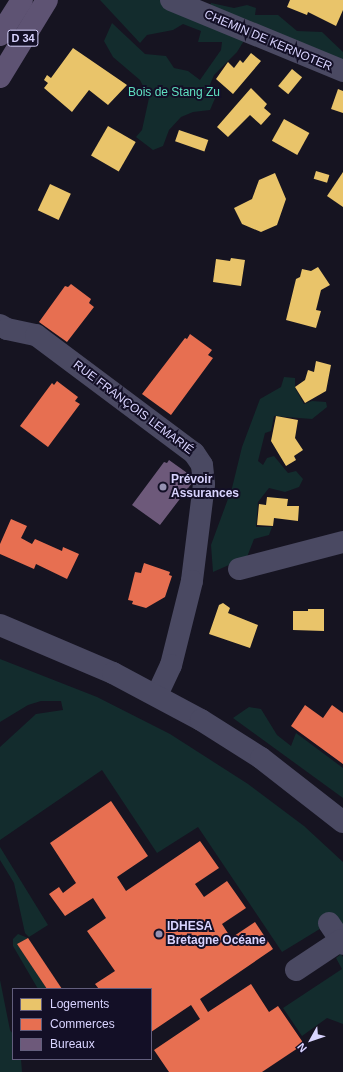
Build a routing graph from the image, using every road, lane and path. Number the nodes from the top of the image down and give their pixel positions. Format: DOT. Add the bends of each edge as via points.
graph roads {
  1 [pos="22,0"];
  2 [pos="47,0"];
  3 [pos="171,0"];
  4 [pos="0,35"];
  5 [pos="343,71"];
  6 [pos="0,77"];
  7 [pos="0,325"];
  8 [pos="343,542"];
  9 [pos="238,569"];
  10 [pos="0,625"];
  11 [pos="157,695"];
  12 [pos="343,822"];
  13 [pos="338,936"];
  14 [pos="296,970"];
  1 -- 4 [label="main road, D 34"];
  2 -- 6 [label="main road, D 34"];
  3 -- 5 [label="street, CHEMIN DE KERNOTER"];
  7 -- 11 [label="street, RUE FRANÇOIS LEMARIÉ" via="36,335 194,453 202,465 204,484 192,581 171,665"];
  8 -- 9 [label="street"];
  10 -- 11 [label="street" via="58,648"];
  11 -- 12 [label="street" via="261,758"];
  13 -- 14 [label="street"];
}
